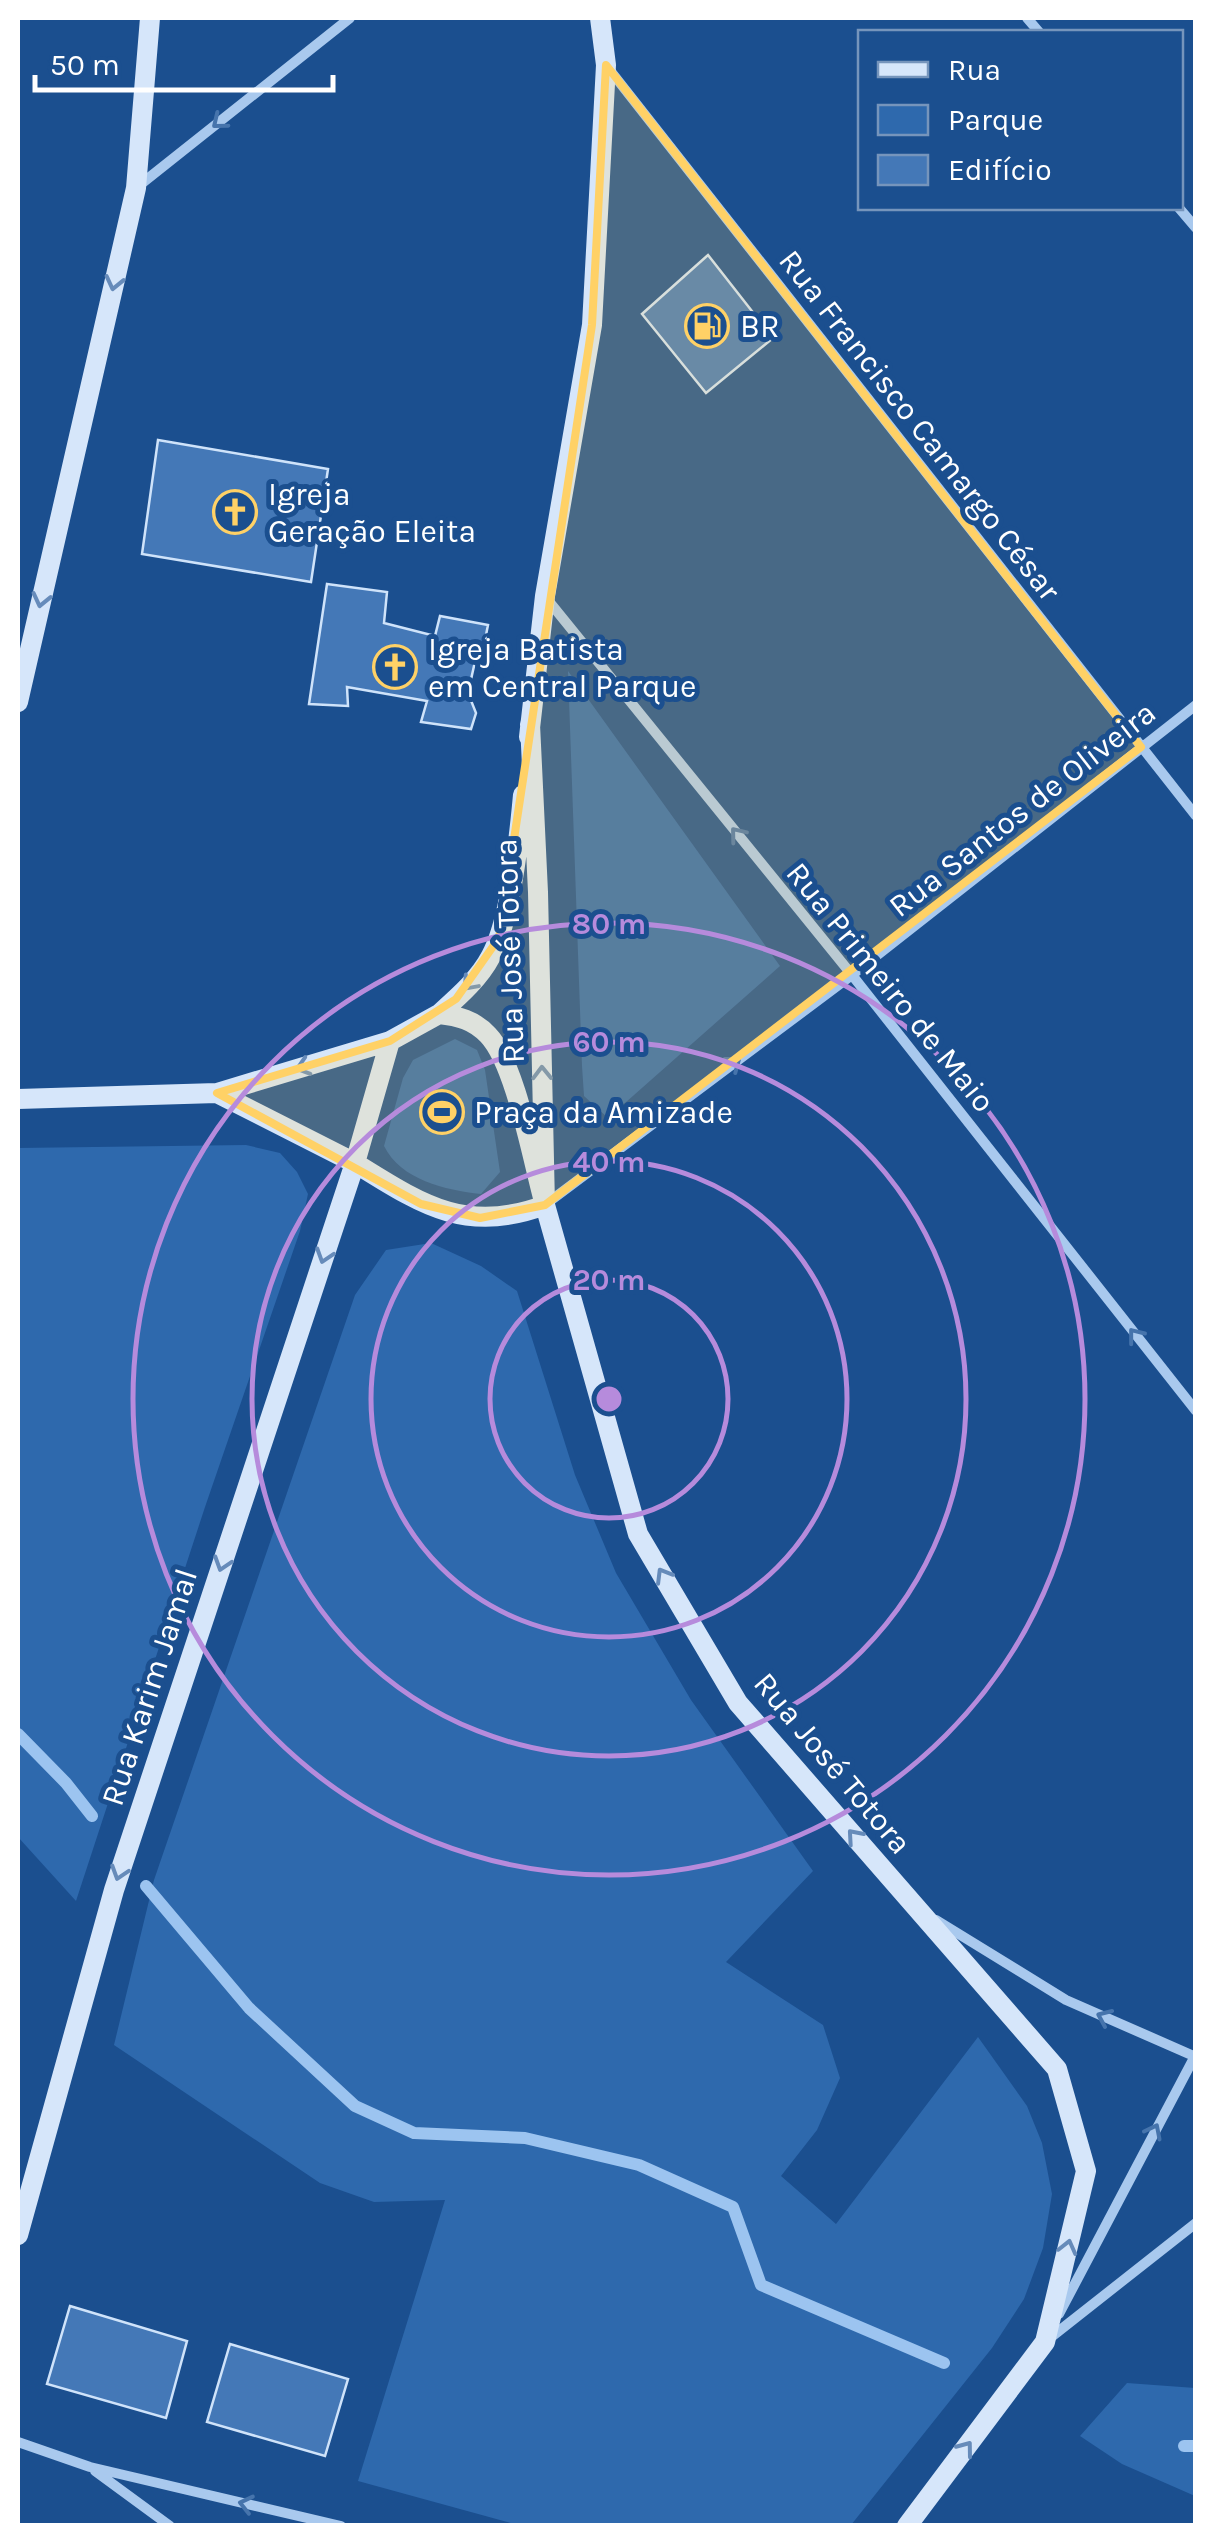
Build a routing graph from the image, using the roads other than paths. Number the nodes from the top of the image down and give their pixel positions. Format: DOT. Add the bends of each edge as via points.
graph roads {
  1 [pos="150,18"];
  2 [pos="350,18"];
  3 [pos="600,18"];
  4 [pos="606,65"];
  5 [pos="136,188"];
  6 [pos="544,596"];
  7 [pos="18,702"];
  8 [pos="1196,704"];
  9 [pos="530,724"];
  10 [pos="1141,747"];
  11 [pos="1196,816"];
  12 [pos="852,975"];
  13 [pos="438,1014"];
  14 [pos="390,1041"];
  15 [pos="216,1093"];
  16 [pos="18,1100"];
  17 [pos="354,1164"];
  18 [pos="544,1206"];
  19 [pos="1196,1411"];
  20 [pos="918,1909"];
  21 [pos="1195,2055"];
  22 [pos="1196,2223"];
  23 [pos="18,2235"];
  24 [pos="1045,2342"];
  25 [pos="18,2442"];
  26 [pos="90,2468"];
  27 [pos="170,2526"];
  28 [pos="341,2526"];
  29 [pos="908,2526"];
  1 -- 5 [label="main road"];
  2 -- 5 [label="street, one-way"];
  3 -- 4 [label="main road, Rua José Totora"];
  4 -- 6 [label="main road, Rua José Totora" via="592,325"];
  4 -- 10 [label="street, Rua Francisco Camargo César"];
  5 -- 7 [label="main road, one-way"];
  6 -- 9 [label="main road, Rua José Totora"];
  12 -- 6 [label="street, Rua Primeiro de Maio, one-way"];
  8 -- 10 [label="street, Rua Santos de Oliveira"];
  9 -- 13 [label="main road, Rua José Totora, one-way" via="519,838 499,938 472,982"];
  18 -- 9 [label="main road, Rua José Totora, one-way"];
  10 -- 11 [label="street, Rua Francisco Camargo César"];
  10 -- 12 [label="street, Rua Santos de Oliveira"];
  18 -- 12 [label="street, Rua Santos de Oliveira, one-way"];
  19 -- 12 [label="street, Rua Primeiro de Maio, one-way"];
  13 -- 14 [label="main road"];
  13 -- 18 [label="main road" via="477,1026 505,1058"];
  14 -- 15 [label="main road, one-way"];
  14 -- 17 [label="main road"];
  15 -- 16 [label="main road"];
  15 -- 17 [label="main road"];
  17 -- 18 [label="main road" via="421,1204 480,1218 512,1218"];
  17 -- 23 [label="main road, Rua Karim Jamal, one-way" via="114,1890"];
  20 -- 18 [label="main road, Rua José Totora, one-way" via="738,1702 638,1534"];
  21 -- 20 [label="street, Rua José Totora, one-way" via="1066,2000"];
  24 -- 20 [label="main road, Rua José Totora, one-way" via="1086,2171 1067,2103 1057,2070"];
  24 -- 21 [label="street, one-way"];
  22 -- 24 [label="street"];
  29 -- 24 [label="main road, one-way"];
  25 -- 26 [label="street"];
  26 -- 27 [label="street"];
  28 -- 26 [label="street, one-way"];
}
